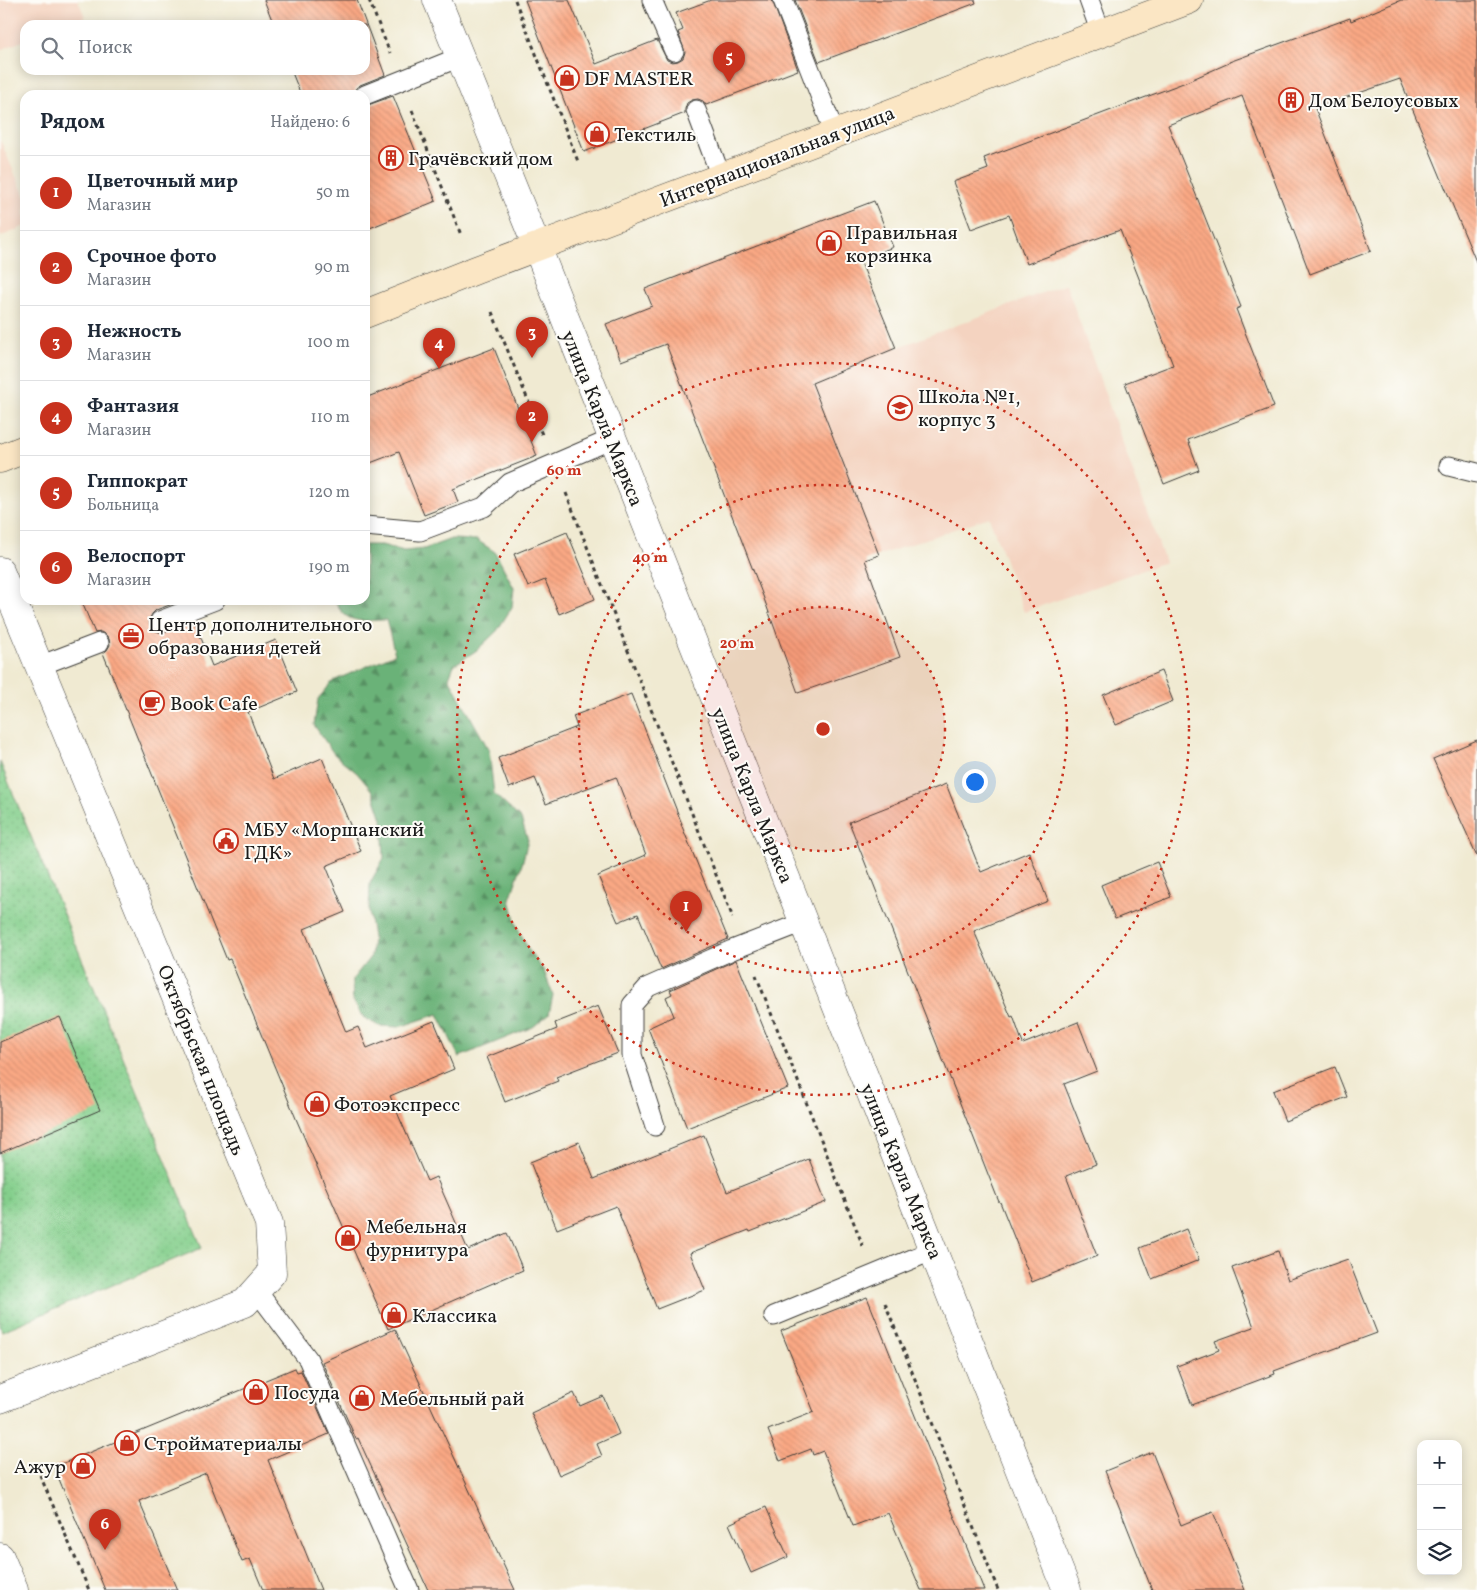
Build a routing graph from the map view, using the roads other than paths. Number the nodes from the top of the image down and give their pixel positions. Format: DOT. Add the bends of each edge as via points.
graph roads {
  1 [pos="437,0"];
  2 [pos="652,0"];
  3 [pos="783,0"];
  4 [pos="1089,0"];
  5 [pos="1189,0"];
  6 [pos="1101,33"];
  7 [pos="674,51"];
  8 [pos="460,58"];
  9 [pos="370,93"];
  10 [pos="696,110"];
  11 [pos="835,134"];
  12 [pos="721,177"];
  13 [pos="536,247"];
  14 [pos="370,312"];
  15 [pos="612,439"];
  16 [pos="20,451"];
  17 [pos="0,459"];
  18 [pos="1449,466"];
  19 [pos="1477,473"];
  20 [pos="370,526"];
  21 [pos="0,571"];
  22 [pos="202,605"];
  23 [pos="160,621"];
  24 [pos="99,643"];
  25 [pos="39,666"];
  26 [pos="804,922"];
  27 [pos="655,1126"];
  28 [pos="934,1250"];
  29 [pos="256,1290"];
  30 [pos="774,1316"];
  31 [pos="0,1399"];
  32 [pos="0,1557"];
  33 [pos="14,1590"];
  34 [pos="409,1590"];
  35 [pos="1067,1590"];
  1 -- 8 [label="street, улица Карла Маркса"];
  2 -- 7 [label="lane"];
  3 -- 11 [label="lane"];
  4 -- 6 [label="lane"];
  5 -- 6 [label="street, Интернациональная улица"];
  6 -- 11 [label="street, Интернациональная улица"];
  8 -- 9 [label="lane"];
  8 -- 13 [label="street, улица Карла Маркса"];
  10 -- 12 [label="lane"];
  11 -- 12 [label="street, Интернациональная улица"];
  12 -- 13 [label="street, Интернациональная улица"];
  13 -- 14 [label="street, Интернациональная улица"];
  13 -- 15 [label="street, улица Карла Маркса"];
  15 -- 20 [label="lane" via="510,483 484,507 420,531"];
  15 -- 26 [label="street, улица Карла Маркса"];
  16 -- 17 [label="street"];
  18 -- 19 [label="lane"];
  21 -- 25 [label="street, Октябрьская площадь"];
  22 -- 23 [label="lane"];
  24 -- 25 [label="lane"];
  25 -- 29 [label="street, Октябрьская площадь" via="269,1223 272,1273"];
  26 -- 27 [label="lane" via="648,987 632,1005 632,1055"];
  26 -- 28 [label="street, улица Карла Маркса"];
  28 -- 30 [label="lane"];
  28 -- 35 [label="street, улица Карла Маркса"];
  29 -- 31 [label="street, Октябрьская площадь" via="245,1303"];
  29 -- 34 [label="lane" via="308,1359"];
  32 -- 33 [label="street"];
}
